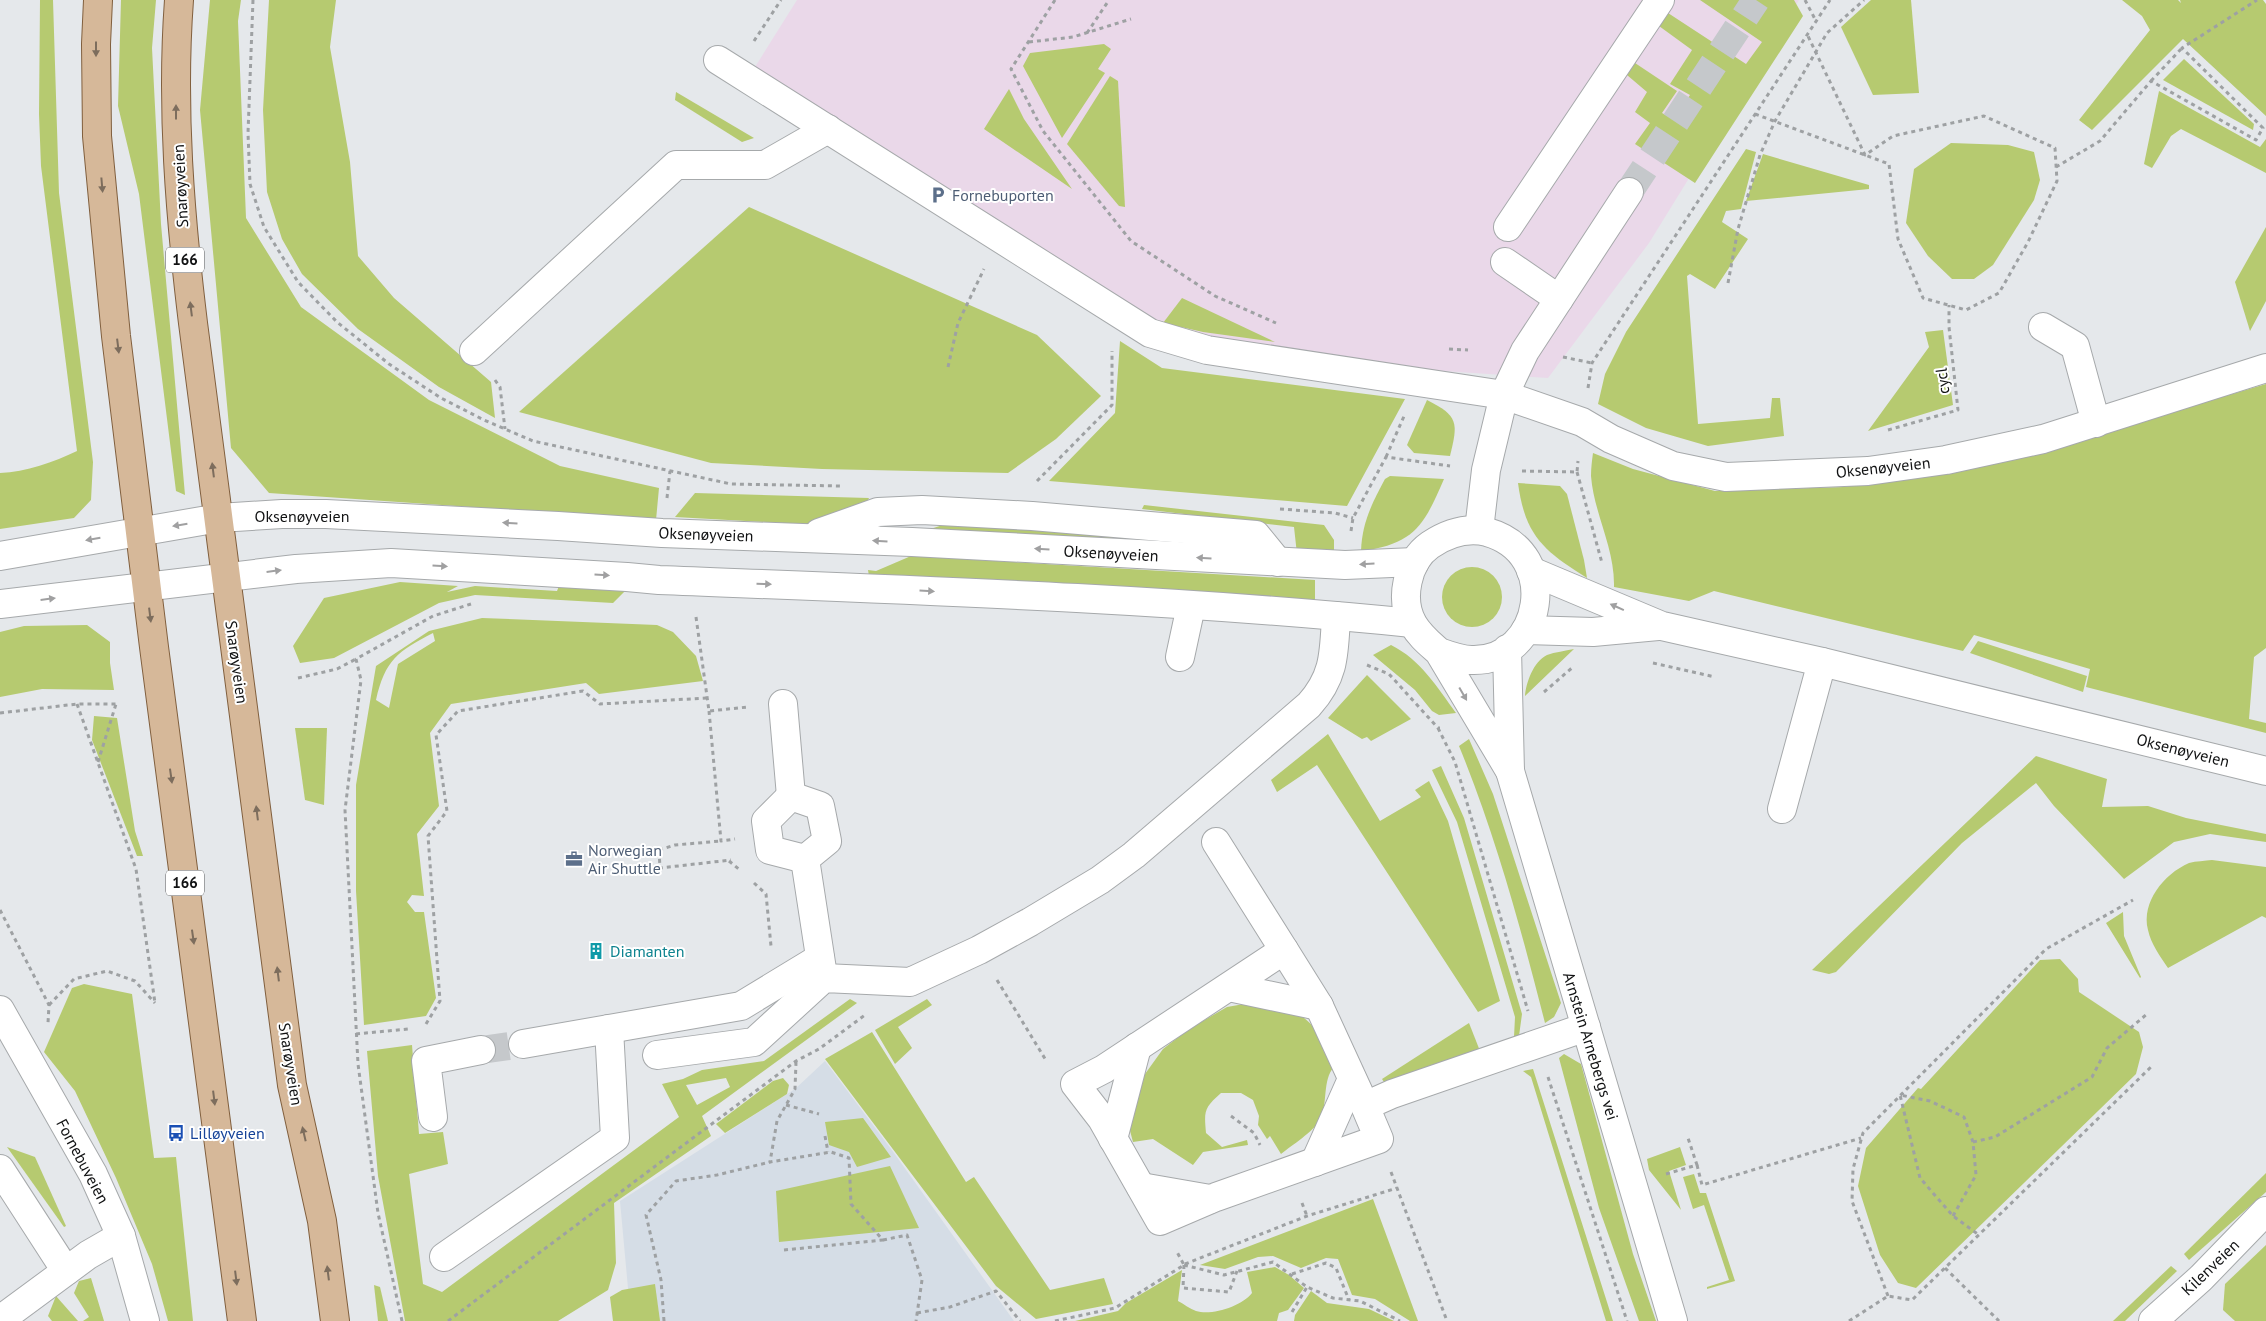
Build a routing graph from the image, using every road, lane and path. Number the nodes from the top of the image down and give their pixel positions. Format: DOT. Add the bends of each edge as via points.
graph roads {
  1 [pos="98,0"];
  2 [pos="179,0"];
  3 [pos="253,0"];
  4 [pos="781,0"];
  5 [pos="1055,0"];
  6 [pos="1660,0"];
  7 [pos="1805,0"];
  8 [pos="1830,0"];
  9 [pos="1864,0"];
  10 [pos="2256,0"];
  11 [pos="1107,1"];
  12 [pos="1131,19"];
  13 [pos="1816,21"];
  14 [pos="1087,34"];
  15 [pos="1808,34"];
  16 [pos="1028,42"];
  17 [pos="2182,48"];
  18 [pos="1815,51"];
  19 [pos="726,65"];
  20 [pos="2151,81"];
  21 [pos="1755,114"];
  22 [pos="1775,121"];
  23 [pos="828,129"];
  24 [pos="1865,154"];
  25 [pos="2056,167"];
  26 [pos="1629,192"];
  27 [pos="1508,227"];
  28 [pos="1000,238"];
  29 [pos="1506,262"];
  30 [pos="1728,283"];
  31 [pos="1559,299"];
  32 [pos="1949,305"];
  33 [pos="1112,308"];
  34 [pos="1277,323"];
  35 [pos="2043,327"];
  36 [pos="1439,349"];
  37 [pos="1468,350"];
  38 [pos="474,351"];
  39 [pos="1555,355"];
  40 [pos="1592,363"];
  41 [pos="948,367"];
  42 [pos="2266,368"];
  43 [pos="1504,395"];
  44 [pos="1408,408"];
  45 [pos="1582,422"];
  46 [pos="2096,423"];
  47 [pos="505,430"];
  48 [pos="1883,432"];
  49 [pos="1386,457"];
  50 [pos="1450,466"];
  51 [pos="670,471"];
  52 [pos="1521,471"];
  53 [pos="1577,472"];
  54 [pos="1037,482"];
  55 [pos="850,486"];
  56 [pos="666,507"];
  57 [pos="1276,509"];
  58 [pos="219,518"];
  59 [pos="1353,518"];
  60 [pos="1479,530"];
  61 [pos="141,531"];
  62 [pos="1350,536"];
  63 [pos="0,556"];
  64 [pos="1415,562"];
  65 [pos="1602,565"];
  66 [pos="1532,570"];
  67 [pos="226,577"];
  68 [pos="146,588"];
  69 [pos="479,602"];
  70 [pos="0,604"];
  71 [pos="1192,606"];
  72 [pos="687,616"];
  73 [pos="696,616"];
  74 [pos="703,616"];
  75 [pos="1336,616"];
  76 [pos="1412,623"];
  77 [pos="1662,626"];
  78 [pos="1526,630"];
  79 [pos="1507,649"];
  80 [pos="1334,651"];
  81 [pos="1439,652"];
  82 [pos="1180,657"];
  83 [pos="356,659"];
  84 [pos="1822,662"];
  85 [pos="1574,666"];
  86 [pos="298,678"];
  87 [pos="1538,697"];
  88 [pos="708,698"];
  89 [pos="77,704"];
  90 [pos="783,704"];
  91 [pos="709,711"];
  92 [pos="0,714"];
  93 [pos="1446,726"];
  94 [pos="98,762"];
  95 [pos="2266,771"];
  96 [pos="1510,772"];
  97 [pos="791,796"];
  98 [pos="1782,809"];
  99 [pos="768,836"];
  100 [pos="721,841"];
  101 [pos="1216,842"];
  102 [pos="659,850"];
  103 [pos="644,852"];
  104 [pos="805,859"];
  105 [pos="734,860"];
  106 [pos="729,861"];
  107 [pos="744,874"];
  108 [pos="751,880"];
  109 [pos="2133,900"];
  110 [pos="979,950"];
  111 [pos="1284,950"];
  112 [pos="764,953"];
  113 [pos="822,968"];
  114 [pos="910,982"];
  115 [pos="1230,987"];
  116 [pos="49,1005"];
  117 [pos="1319,1006"];
  118 [pos="2147,1014"];
  119 [pos="3,1023"];
  120 [pos="1586,1027"];
  121 [pos="424,1028"];
  122 [pos="609,1029"];
  123 [pos="523,1044"];
  124 [pos="1137,1047"];
  125 [pos="481,1050"];
  126 [pos="657,1055"];
  127 [pos="796,1061"];
  128 [pos="2153,1065"];
  129 [pos="1352,1079"];
  130 [pos="1075,1084"];
  131 [pos="1900,1095"];
  132 [pos="786,1105"];
  133 [pos="1365,1106"];
  134 [pos="819,1114"];
  135 [pos="433,1117"];
  136 [pos="1687,1135"];
  137 [pos="825,1136"];
  138 [pos="1861,1138"];
  139 [pos="1114,1139"];
  140 [pos="1379,1139"];
  141 [pos="1973,1142"];
  142 [pos="828,1152"];
  143 [pos="770,1162"];
  144 [pos="1316,1162"];
  145 [pos="1697,1166"];
  146 [pos="0,1169"];
  147 [pos="1632,1184"];
  148 [pos="1141,1187"];
  149 [pos="1397,1188"];
  150 [pos="1210,1199"];
  151 [pos="2266,1212"];
  152 [pos="1953,1216"];
  153 [pos="1160,1221"];
  154 [pos="1978,1235"];
  155 [pos="120,1236"];
  156 [pos="883,1240"];
  157 [pos="784,1250"];
  158 [pos="444,1257"];
  159 [pos="1184,1265"];
  160 [pos="1945,1268"];
  161 [pos="66,1271"];
  162 [pos="1238,1271"];
  163 [pos="1291,1275"];
  164 [pos="1307,1287"];
  165 [pos="1888,1296"];
  166 [pos="1349,1300"];
  167 [pos="1292,1312"];
  168 [pos="917,1313"];
  169 [pos="0,1320"];
  170 [pos="145,1321"];
  171 [pos="242,1321"];
  172 [pos="335,1321"];
  173 [pos="402,1321"];
  174 [pos="448,1321"];
  175 [pos="664,1321"];
  176 [pos="916,1321"];
  177 [pos="1020,1321"];
  178 [pos="1055,1321"];
  179 [pos="1399,1321"];
  180 [pos="1447,1321"];
  181 [pos="1673,1321"];
  182 [pos="1850,1321"];
  183 [pos="1998,1321"];
  184 [pos="2153,1321"];
  1 -- 61 [label="main road, 166, one-way" via="97,136 116,336"];
  58 -- 2 [label="main road, Snarøyveien / 166, one-way" via="182,234 176,135"];
  3 -- 47 [label="path" via="248,133 250,184 264,227 298,282 337,322 389,364 441,398"];
  4 -- 19 [label="path"];
  5 -- 16 [label="path"];
  6 -- 27 [label="street"];
  7 -- 13 [label="path"];
  8 -- 13 [label="path"];
  9 -- 18 [label="path" via="1826,33"];
  10 -- 17 [label="path"];
  11 -- 14 [label="path"];
  12 -- 14 [label="path"];
  13 -- 15 [label="path"];
  14 -- 16 [label="path"];
  15 -- 18 [label="path"];
  15 -- 21 [label="path"];
  16 -- 34 [label="path" via="1011,69 1043,131 1131,241 1215,296"];
  17 -- 20 [label="path"];
  17 -- 20 [label="path" via="2263,128 2256,140"];
  18 -- 22 [label="path"];
  18 -- 24 [label="path"];
  19 -- 23 [label="street, Oksenøyveien"];
  20 -- 25 [label="path" via="2100,141"];
  21 -- 22 [label="path"];
  21 -- 40 [label="path"];
  22 -- 24 [label="path"];
  22 -- 30 [label="path" via="1760,155"];
  23 -- 28 [label="street, Oksenøyveien"];
  23 -- 38 [label="street" via="765,165 676,165"];
  24 -- 25 [label="path" via="1893,136 1984,116 2055,148"];
  24 -- 32 [label="path" via="1890,164 1898,239 1923,298"];
  25 -- 32 [label="path" via="2057,181 1999,293 1966,310"];
  26 -- 31 [label="street"];
  28 -- 33 [label="street, Oksenøyveien"];
  28 -- 41 [label="path" via="958,323"];
  29 -- 31 [label="street"];
  31 -- 43 [label="street" via="1525,351"];
  32 -- 48 [label="path, cycl" via="1948,327 1958,410"];
  33 -- 43 [label="street, Oksenøyveien" via="1150,333 1207,350"];
  33 -- 54 [label="path" via="1112,405"];
  35 -- 46 [label="street" via="2075,346"];
  36 -- 37 [label="path"];
  38 -- 47 [label="path" via="500,387"];
  39 -- 40 [label="path"];
  40 -- 45 [label="path"];
  42 -- 46 [label="street, Oksenøyveien"];
  43 -- 45 [label="street, Oksenøyveien"];
  43 -- 60 [label="street" via="1486,470"];
  44 -- 49 [label="path"];
  45 -- 46 [label="street, Oksenøyveien" via="1610,439 1673,466 1726,477 1868,471 1946,460 2043,439"];
  45 -- 53 [label="path"];
  47 -- 51 [label="path" via="532,441"];
  49 -- 50 [label="path"];
  49 -- 59 [label="path"];
  51 -- 55 [label="path" via="730,484"];
  51 -- 56 [label="path"];
  52 -- 53 [label="path"];
  53 -- 65 [label="path"];
  57 -- 59 [label="path" via="1334,513"];
  58 -- 61 [label="street, Oksenøyveien, one-way"];
  64 -- 58 [label="street, Oksenøyveien, one-way" via="1345,565 326,514"];
  58 -- 67 [label="main road, Snarøyveien / 166"];
  59 -- 62 [label="path"];
  60 -- 64 [label="street" via="1460,530 1442,537"];
  60 -- 66 [label="street" via="1510,543"];
  61 -- 63 [label="street, Oksenøyveien, one-way"];
  61 -- 68 [label="main road, 166"];
  64 -- 76 [label="street" via="1406,592"];
  77 -- 66 [label="street, Oksenøyveien, one-way"];
  66 -- 78 [label="street" via="1536,600"];
  67 -- 68 [label="street"];
  67 -- 71 [label="street, one-way" via="391,563 659,580"];
  172 -- 67 [label="main road, Snarøyveien / 166, one-way" via="322,1221 292,1085"];
  70 -- 68 [label="street, one-way"];
  68 -- 171 [label="main road, 166, one-way"];
  69 -- 83 [label="path" via="433,616"];
  71 -- 75 [label="street"];
  71 -- 82 [label="street"];
  72 -- 73 [label="path"];
  73 -- 74 [label="path"];
  73 -- 88 [label="path"];
  75 -- 76 [label="street"];
  75 -- 80 [label="street"];
  76 -- 81 [label="street"];
  77 -- 78 [label="street, Oksenøyveien" via="1593,632"];
  77 -- 84 [label="street, Oksenøyveien"];
  78 -- 79 [label="street"];
  79 -- 81 [label="street" via="1473,660"];
  79 -- 96 [label="street, Arnstein Arnebergs vei"];
  80 -- 93 [label="path" via="1389,674 1438,728"];
  80 -- 110 [label="street" via="1328,679 1309,705 1134,855 1100,880"];
  81 -- 96 [label="street, Arnstein Arnebergs vei, one-way"];
  83 -- 86 [label="path" via="337,669"];
  83 -- 173 [label="path" via="362,680 345,810 358,1064 378,1213"];
  84 -- 95 [label="street, Oksenøyveien"];
  84 -- 98 [label="street"];
  85 -- 87 [label="path"];
  88 -- 91 [label="path"];
  88 -- 121 [label="path" via="600,704 583,691 458,711 436,735 447,811 428,836 440,1000"];
  89 -- 92 [label="path"];
  89 -- 94 [label="path"];
  89 -- 94 [label="path" via="118,704"];
  90 -- 91 [label="path"];
  90 -- 97 [label="street"];
  91 -- 100 [label="path"];
  94 -- 116 [label="path" via="136,869 155,1003 135,981 107,971 74,979"];
  96 -- 120 [label="street, Arnstein Arnebergs vei"];
  97 -- 99 [label="street" via="766,821"];
  97 -- 104 [label="street" via="820,806 826,832 827,841"];
  99 -- 100 [label="path"];
  99 -- 104 [label="street" via="770,850"];
  100 -- 102 [label="path" via="675,845"];
  101 -- 111 [label="street"];
  102 -- 103 [label="path"];
  102 -- 106 [label="path" via="660,868"];
  104 -- 113 [label="street"];
  105 -- 106 [label="path"];
  106 -- 107 [label="path"];
  108 -- 112 [label="path" via="766,894 771,947"];
  109 -- 131 [label="path" via="2046,948"];
  110 -- 114 [label="street"];
  110 -- 130 [label="path" via="1052,1070"];
  111 -- 115 [label="street"];
  111 -- 117 [label="street"];
  113 -- 114 [label="street"];
  113 -- 122 [label="street" via="740,1006"];
  113 -- 126 [label="street" via="754,1042"];
  114 -- 127 [label="path" via="819,1049"];
  115 -- 117 [label="street"];
  115 -- 124 [label="street"];
  117 -- 129 [label="street"];
  118 -- 141 [label="path" via="2107,1048 2092,1076 1995,1137"];
  119 -- 155 [label="street, Fornebuveien" via="92,1174"];
  120 -- 133 [label="street"];
  120 -- 147 [label="street, Arnstein Arnebergs vei"];
  122 -- 123 [label="street"];
  122 -- 158 [label="street" via="615,1138"];
  124 -- 130 [label="street"];
  124 -- 139 [label="street"];
  125 -- 135 [label="street" via="426,1061"];
  127 -- 132 [label="path" via="795,1089"];
  127 -- 174 [label="path"];
  128 -- 154 [label="path"];
  129 -- 133 [label="street"];
  129 -- 144 [label="street"];
  130 -- 139 [label="street"];
  131 -- 138 [label="path"];
  131 -- 141 [label="path" via="1930,1101 1964,1117"];
  131 -- 152 [label="path" via="1920,1178"];
  132 -- 134 [label="path"];
  132 -- 143 [label="path" via="777,1121"];
  133 -- 140 [label="street"];
  136 -- 145 [label="path"];
  137 -- 142 [label="path"];
  138 -- 145 [label="path" via="1702,1185"];
  138 -- 165 [label="path" via="1853,1169 1852,1202"];
  139 -- 148 [label="street"];
  140 -- 144 [label="street"];
  140 -- 149 [label="path"];
  141 -- 152 [label="path" via="1976,1175"];
  142 -- 143 [label="path"];
  142 -- 156 [label="path" via="850,1158 851,1204"];
  143 -- 175 [label="path" via="676,1181 646,1214 661,1280"];
  144 -- 150 [label="street"];
  145 -- 147 [label="path"];
  146 -- 161 [label="street"];
  147 -- 181 [label="street, Arnstein Arnebergs vei"];
  148 -- 150 [label="street"];
  148 -- 153 [label="street"];
  149 -- 159 [label="path" via="1308,1216"];
  149 -- 180 [label="path"];
  150 -- 153 [label="street"];
  151 -- 184 [label="street, Kilenveien"];
  152 -- 154 [label="path"];
  153 -- 159 [label="path"];
  154 -- 160 [label="path"];
  155 -- 161 [label="street"];
  155 -- 170 [label="street, Fornebuveien"];
  156 -- 157 [label="path"];
  156 -- 168 [label="path" via="907,1234 922,1280"];
  159 -- 162 [label="path" via="1224,1275"];
  159 -- 162 [label="path" via="1183,1288 1229,1292"];
  159 -- 178 [label="path" via="1115,1308"];
  160 -- 165 [label="path" via="1912,1300"];
  160 -- 183 [label="path"];
  161 -- 169 [label="street"];
  162 -- 163 [label="path" via="1273,1262"];
  163 -- 164 [label="path"];
  163 -- 166 [label="path" via="1326,1263 1336,1268"];
  164 -- 166 [label="path" via="1333,1298"];
  164 -- 167 [label="path"];
  165 -- 182 [label="path"];
  166 -- 179 [label="path"];
  168 -- 176 [label="path"];
  168 -- 177 [label="path" via="996,1291"];
}
